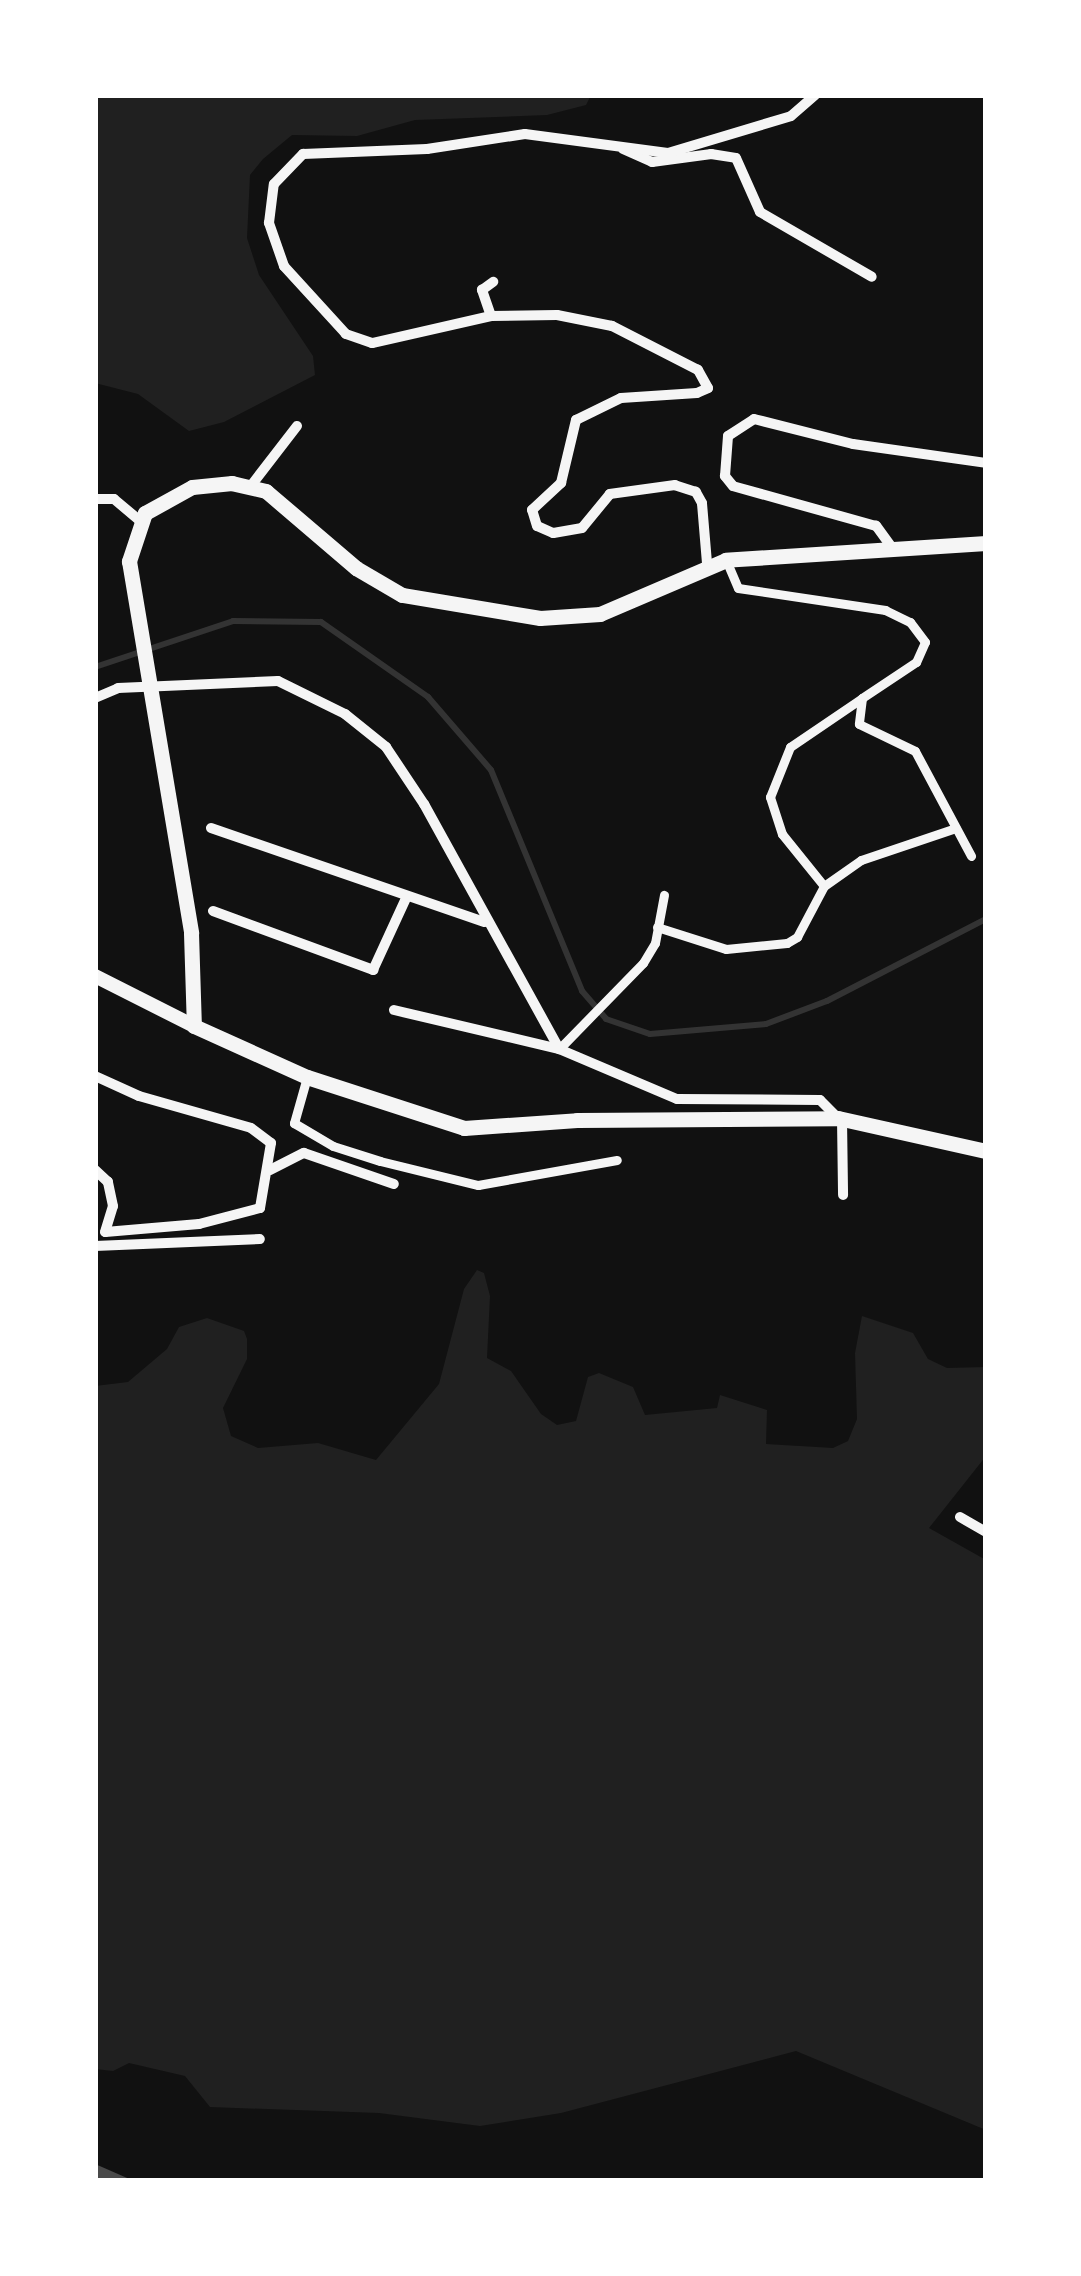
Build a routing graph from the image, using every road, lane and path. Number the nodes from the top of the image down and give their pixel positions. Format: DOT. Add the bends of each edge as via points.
graph roads {
  1 [pos="815,95"];
  2 [pos="604,141"];
  3 [pos="872,277"];
  4 [pos="493,282"];
  5 [pos="491,316"];
  6 [pos="297,426"];
  7 [pos="986,463"];
  8 [pos="250,488"];
  9 [pos="95,499"];
  10 [pos="140,520"];
  11 [pos="986,542"];
  12 [pos="893,550"];
  13 [pos="726,560"];
  14 [pos="707,564"];
  15 [pos="95,698"];
  16 [pos="862,698"];
  17 [pos="211,828"];
  18 [pos="956,828"];
  19 [pos="971,856"];
  20 [pos="824,886"];
  21 [pos="664,895"];
  22 [pos="407,896"];
  23 [pos="213,911"];
  24 [pos="484,922"];
  25 [pos="657,927"];
  26 [pos="95,976"];
  27 [pos="394,1010"];
  28 [pos="194,1026"];
  29 [pos="559,1049"];
  30 [pos="95,1076"];
  31 [pos="307,1078"];
  32 [pos="840,1118"];
  33 [pos="986,1151"];
  34 [pos="616,1160"];
  35 [pos="95,1170"];
  36 [pos="270,1170"];
  37 [pos="394,1184"];
  38 [pos="843,1195"];
  39 [pos="100,1233"];
  40 [pos="260,1239"];
  41 [pos="95,1246"];
  42 [pos="960,1517"];
  43 [pos="986,1532"];
  1 -- 2 [label="street" via="791,116 668,153"];
  2 -- 3 [label="street" via="652,162 711,154 736,158 760,212"];
  2 -- 5 [label="street" via="526,134 427,149 303,154 274,184 269,223 284,266 346,334 372,343"];
  4 -- 5 [label="street" via="482,290"];
  5 -- 14 [label="street" via="557,315 612,326 698,370 708,388 697,393 621,398 576,420 561,483 532,510 537,526 553,533 582,528 610,494 630,487 696,492"];
  6 -- 8 [label="street"];
  7 -- 12 [label="street" via="853,444 754,419 728,436 723,455 732,486 876,526"];
  8 -- 10 [label="main road" via="192,487"];
  8 -- 14 [label="main road" via="266,491 356,568 402,594 520,614 600,614"];
  9 -- 10 [label="street" via="114,499"];
  10 -- 28 [label="main road" via="129,561 191,934"];
  11 -- 12 [label="main road"];
  12 -- 13 [label="main road"];
  13 -- 14 [label="main road"];
  13 -- 16 [label="street" via="738,588 885,610 910,622 925,642 916,662"];
  15 -- 24 [label="street" via="118,688 278,682 345,714 386,747 424,804"];
  16 -- 18 [label="street" via="864,731 915,751"];
  16 -- 20 [label="street" via="790,747 770,797 782,834"];
  17 -- 22 [label="street"];
  18 -- 19 [label="street"];
  18 -- 20 [label="street" via="900,842"];
  20 -- 25 [label="street" via="797,937 787,943 726,950"];
  21 -- 25 [label="street"];
  22 -- 23 [label="street" via="373,970"];
  22 -- 24 [label="street"];
  24 -- 29 [label="street"];
  25 -- 29 [label="street" via="643,963"];
  26 -- 28 [label="street"];
  27 -- 29 [label="street"];
  28 -- 31 [label="main road"];
  29 -- 32 [label="street" via="677,1098 820,1100"];
  30 -- 36 [label="street" via="250,1128 271,1143"];
  31 -- 32 [label="main road" via="464,1128"];
  31 -- 34 [label="street" via="294,1123 333,1146 380,1161 478,1185"];
  32 -- 33 [label="main road"];
  32 -- 38 [label="street"];
  35 -- 39 [label="street" via="108,1182 113,1206"];
  36 -- 37 [label="street" via="304,1153"];
  36 -- 39 [label="street" via="264,1201 247,1216"];
  40 -- 41 [label="street"];
  42 -- 43 [label="street"];
}
